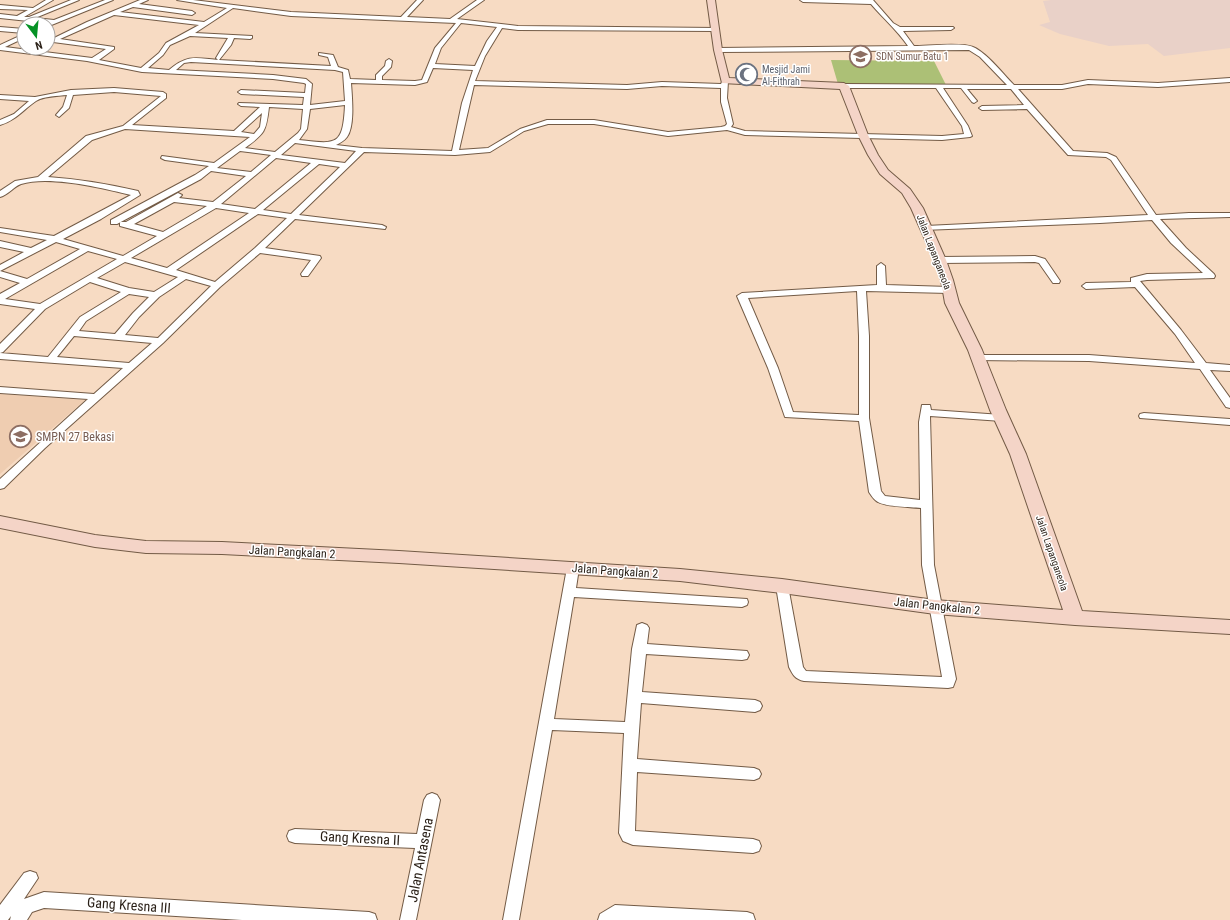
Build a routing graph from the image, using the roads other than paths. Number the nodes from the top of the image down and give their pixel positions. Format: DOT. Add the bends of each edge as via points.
graph roads {
  1 [pos="50,0"];
  2 [pos="76,0"];
  3 [pos="90,0"];
  4 [pos="110,0"];
  5 [pos="144,0"];
  6 [pos="180,0"];
  7 [pos="420,0"];
  8 [pos="481,0"];
  9 [pos="711,0"];
  10 [pos="803,0"];
  11 [pos="191,1"];
  12 [pos="104,2"];
  13 [pos="131,6"];
  14 [pos="233,6"];
  15 [pos="0,7"];
  16 [pos="32,9"];
  17 [pos="112,13"];
  18 [pos="192,13"];
  19 [pos="0,16"];
  20 [pos="36,16"];
  21 [pos="15,17"];
  22 [pos="403,18"];
  23 [pos="452,20"];
  24 [pos="56,21"];
  25 [pos="460,21"];
  26 [pos="0,22"];
  27 [pos="204,24"];
  28 [pos="500,27"];
  29 [pos="952,28"];
  30 [pos="898,29"];
  31 [pos="1,30"];
  32 [pos="716,30"];
  33 [pos="16,33"];
  34 [pos="189,34"];
  35 [pos="231,36"];
  36 [pos="250,36"];
  37 [pos="56,38"];
  38 [pos="16,39"];
  39 [pos="56,41"];
  40 [pos="912,47"];
  41 [pos="0,48"];
  42 [pos="718,50"];
  43 [pos="321,54"];
  44 [pos="219,58"];
  45 [pos="94,60"];
  46 [pos="389,61"];
  47 [pos="285,65"];
  48 [pos="431,66"];
  49 [pos="335,68"];
  50 [pos="478,68"];
  51 [pos="142,70"];
  52 [pos="170,72"];
  53 [pos="273,77"];
  54 [pos="1230,80"];
  55 [pos="348,81"];
  56 [pos="379,81"];
  57 [pos="471,83"];
  58 [pos="725,84"];
  59 [pos="844,86"];
  60 [pos="938,86"];
  61 [pos="962,86"];
  62 [pos="1013,87"];
  63 [pos="71,92"];
  64 [pos="241,92"];
  65 [pos="308,95"];
  66 [pos="0,97"];
  67 [pos="35,99"];
  68 [pos="974,101"];
  69 [pos="348,103"];
  70 [pos="241,104"];
  71 [pos="266,106"];
  72 [pos="306,107"];
  73 [pos="1029,107"];
  74 [pos="982,108"];
  75 [pos="59,115"];
  76 [pos="0,123"];
  77 [pos="125,127"];
  78 [pos="726,128"];
  79 [pos="236,133"];
  80 [pos="863,135"];
  81 [pos="256,136"];
  82 [pos="293,141"];
  83 [pos="328,146"];
  84 [pos="238,149"];
  85 [pos="362,150"];
  86 [pos="455,153"];
  87 [pos="275,155"];
  88 [pos="165,158"];
  89 [pos="317,162"];
  90 [pos="346,165"];
  91 [pos="213,167"];
  92 [pos="251,174"];
  93 [pos="198,177"];
  94 [pos="40,180"];
  95 [pos="0,194"];
  96 [pos="173,199"];
  97 [pos="213,206"];
  98 [pos="257,211"];
  99 [pos="1230,215"];
  100 [pos="293,216"];
  101 [pos="1155,217"];
  102 [pos="98,218"];
  103 [pos="114,222"];
  104 [pos="127,225"];
  105 [pos="382,227"];
  106 [pos="926,228"];
  107 [pos="0,230"];
  108 [pos="164,235"];
  109 [pos="55,239"];
  110 [pos="0,244"];
  111 [pos="87,248"];
  112 [pos="258,250"];
  113 [pos="32,251"];
  114 [pos="125,258"];
  115 [pos="940,260"];
  116 [pos="881,266"];
  117 [pos="0,268"];
  118 [pos="169,271"];
  119 [pos="0,274"];
  120 [pos="305,274"];
  121 [pos="185,276"];
  122 [pos="89,279"];
  123 [pos="1056,281"];
  124 [pos="28,282"];
  125 [pos="1136,284"];
  126 [pos="217,285"];
  127 [pos="1086,286"];
  128 [pos="861,288"];
  129 [pos="882,288"];
  130 [pos="950,290"];
  131 [pos="128,292"];
  132 [pos="156,295"];
  133 [pos="0,299"];
  134 [pos="42,307"];
  135 [pos="72,333"];
  136 [pos="118,337"];
  137 [pos="160,340"];
  138 [pos="0,350"];
  139 [pos="0,356"];
  140 [pos="978,358"];
  141 [pos="52,359"];
  142 [pos="131,366"];
  143 [pos="1203,366"];
  144 [pos="1230,368"];
  145 [pos="0,390"];
  146 [pos="96,397"];
  147 [pos="1230,405"];
  148 [pos="1144,416"];
  149 [pos="864,418"];
  150 [pos="1002,418"];
  151 [pos="1230,422"];
  152 [pos="0,485"];
  153 [pos="927,505"];
  154 [pos="0,522"];
  155 [pos="573,568"];
  156 [pos="782,586"];
  157 [pos="569,592"];
  158 [pos="742,602"];
  159 [pos="935,607"];
  160 [pos="1075,618"];
  161 [pos="1230,627"];
  162 [pos="642,628"];
  163 [pos="639,649"];
  164 [pos="742,655"];
  165 [pos="634,697"];
  166 [pos="756,706"];
  167 [pos="545,724"];
  168 [pos="631,728"];
  169 [pos="629,765"];
  170 [pos="754,774"];
  171 [pos="432,800"];
  172 [pos="295,836"];
  173 [pos="424,841"];
  174 [pos="753,846"];
  175 [pos="30,878"];
  176 [pos="0,918"];
  177 [pos="18,920"];
  178 [pos="369,920"];
  179 [pos="408,920"];
  180 [pos="511,920"];
  181 [pos="606,920"];
  182 [pos="747,920"];
  1 -- 16 [label="street"];
  2 -- 20 [label="street"];
  3 -- 12 [label="street"];
  4 -- 12 [label="street"];
  5 -- 13 [label="street"];
  6 -- 11 [label="street"];
  7 -- 22 [label="street"];
  8 -- 23 [label="street"];
  9 -- 32 [label="street"];
  10 -- 30 [label="street" via="874,2"];
  11 -- 14 [label="street"];
  12 -- 13 [label="street"];
  12 -- 24 [label="street"];
  13 -- 17 [label="street"];
  13 -- 18 [label="street"];
  14 -- 22 [label="street" via="306,15"];
  14 -- 27 [label="street"];
  15 -- 16 [label="street"];
  16 -- 21 [label="street"];
  17 -- 27 [label="street"];
  17 -- 37 [label="street"];
  19 -- 21 [label="street"];
  21 -- 26 [label="street"];
  22 -- 23 [label="street"];
  23 -- 25 [label="street"];
  25 -- 28 [label="street"];
  25 -- 48 [label="street" via="438,48"];
  27 -- 34 [label="street"];
  28 -- 32 [label="street"];
  28 -- 50 [label="street" via="489,40"];
  29 -- 30 [label="street"];
  30 -- 40 [label="street"];
  31 -- 33 [label="street"];
  32 -- 42 [label="street"];
  34 -- 35 [label="street"];
  34 -- 51 [label="street" via="168,44 161,54"];
  35 -- 36 [label="street"];
  35 -- 44 [label="street"];
  38 -- 41 [label="street"];
  39 -- 45 [label="street" via="112,48"];
  40 -- 42 [label="street"];
  40 -- 62 [label="street" via="971,48"];
  41 -- 45 [label="street"];
  42 -- 58 [label="street"];
  43 -- 49 [label="street" via="331,56"];
  45 -- 51 [label="street"];
  46 -- 56 [label="street" via="388,67 379,75"];
  47 -- 49 [label="street"];
  47 -- 52 [label="street" via="191,60 182,62"];
  47 -- 53 [label="street"];
  48 -- 50 [label="street"];
  48 -- 56 [label="street" via="426,81 423,82"];
  49 -- 55 [label="street" via="346,70"];
  50 -- 57 [label="street"];
  51 -- 52 [label="street"];
  52 -- 53 [label="street"];
  53 -- 65 [label="street" via="308,82"];
  54 -- 62 [label="street" via="1158,85 1088,82 1062,87"];
  55 -- 56 [label="street"];
  55 -- 69 [label="street"];
  57 -- 58 [label="street" via="627,87"];
  57 -- 86 [label="street" via="462,111"];
  58 -- 59 [label="street"];
  58 -- 78 [label="street" via="723,102 730,124"];
  59 -- 60 [label="street"];
  59 -- 80 [label="street, Jalan Lapanganeola"];
  60 -- 61 [label="street"];
  60 -- 80 [label="street" via="963,122 968,136 942,138"];
  61 -- 62 [label="street"];
  61 -- 68 [label="street"];
  62 -- 73 [label="street"];
  63 -- 67 [label="street"];
  63 -- 75 [label="street" via="66,108"];
  63 -- 77 [label="street" via="114,90 164,95"];
  64 -- 65 [label="street"];
  65 -- 72 [label="street"];
  66 -- 67 [label="street"];
  67 -- 76 [label="street" via="16,115"];
  69 -- 72 [label="street"];
  69 -- 83 [label="street" via="345,134"];
  70 -- 71 [label="street"];
  71 -- 72 [label="street"];
  71 -- 79 [label="street"];
  71 -- 81 [label="street" via="263,127"];
  72 -- 82 [label="street" via="303,132"];
  73 -- 74 [label="street"];
  73 -- 101 [label="street" via="1070,153 1107,155 1112,158"];
  77 -- 79 [label="street"];
  77 -- 94 [label="street" via="89,138"];
  78 -- 80 [label="street" via="745,132"];
  78 -- 86 [label="street" via="668,134 594,122 556,121 522,130 490,150"];
  79 -- 81 [label="street"];
  80 -- 106 [label="street, Jalan Lapanganeola" via="884,172 914,201"];
  81 -- 84 [label="street"];
  82 -- 83 [label="street"];
  82 -- 87 [label="street"];
  83 -- 85 [label="street"];
  84 -- 87 [label="street"];
  84 -- 91 [label="street"];
  85 -- 86 [label="street"];
  85 -- 90 [label="street"];
  87 -- 89 [label="street"];
  87 -- 92 [label="street"];
  88 -- 91 [label="street"];
  89 -- 90 [label="street"];
  89 -- 98 [label="street"];
  90 -- 100 [label="street"];
  91 -- 92 [label="street"];
  91 -- 93 [label="street"];
  92 -- 97 [label="street"];
  93 -- 96 [label="street"];
  93 -- 103 [label="street"];
  94 -- 95 [label="street" via="20,182"];
  94 -- 102 [label="street" via="97,185 135,193 136,195"];
  96 -- 97 [label="street"];
  96 -- 104 [label="street"];
  97 -- 98 [label="street"];
  97 -- 108 [label="street"];
  98 -- 100 [label="street"];
  98 -- 118 [label="street"];
  99 -- 101 [label="street"];
  100 -- 105 [label="street"];
  100 -- 112 [label="street"];
  101 -- 106 [label="street"];
  101 -- 125 [label="street" via="1172,239 1210,276 1137,278 1134,280"];
  102 -- 103 [label="street"];
  102 -- 109 [label="street"];
  103 -- 104 [label="street"];
  104 -- 108 [label="street"];
  106 -- 115 [label="street, Jalan Lapanganeola"];
  107 -- 109 [label="street"];
  108 -- 114 [label="street"];
  109 -- 111 [label="street"];
  109 -- 113 [label="street"];
  110 -- 113 [label="street"];
  111 -- 114 [label="street"];
  111 -- 124 [label="street"];
  112 -- 120 [label="street" via="317,258"];
  112 -- 126 [label="street"];
  113 -- 117 [label="street"];
  114 -- 118 [label="street"];
  114 -- 122 [label="street"];
  115 -- 123 [label="street" via="1035,259 1042,262"];
  115 -- 130 [label="street, Jalan Lapanganeola"];
  116 -- 129 [label="street"];
  118 -- 121 [label="street"];
  119 -- 124 [label="street"];
  121 -- 126 [label="street"];
  121 -- 132 [label="street"];
  122 -- 131 [label="street"];
  122 -- 134 [label="street"];
  124 -- 133 [label="street"];
  125 -- 127 [label="street"];
  125 -- 143 [label="street" via="1178,332"];
  126 -- 137 [label="street"];
  128 -- 129 [label="street"];
  128 -- 149 [label="street"];
  128 -- 149 [label="street" via="742,296 773,368 789,415"];
  129 -- 130 [label="street"];
  130 -- 140 [label="street, Jalan Lapanganeola" via="952,303"];
  131 -- 132 [label="street"];
  131 -- 135 [label="street" via="90,313"];
  132 -- 136 [label="street"];
  133 -- 134 [label="street"];
  134 -- 138 [label="street"];
  135 -- 136 [label="street"];
  135 -- 141 [label="street"];
  136 -- 137 [label="street"];
  137 -- 142 [label="street"];
  139 -- 141 [label="street"];
  140 -- 143 [label="street" via="1089,358"];
  140 -- 150 [label="street, Jalan Lapanganeola"];
  141 -- 142 [label="street"];
  142 -- 146 [label="street"];
  143 -- 144 [label="street"];
  143 -- 147 [label="street"];
  145 -- 146 [label="street"];
  146 -- 152 [label="street"];
  148 -- 151 [label="street"];
  149 -- 153 [label="street" via="875,492 884,500"];
  150 -- 153 [label="street" via="925,410"];
  150 -- 160 [label="street, Jalan Lapanganeola" via="1018,454"];
  153 -- 159 [label="street" via="928,565"];
  154 -- 155 [label="street, Jalan Pangkalan 2" via="95,541 146,547 222,548"];
  155 -- 156 [label="street, Jalan Pangkalan 2" via="680,575"];
  155 -- 157 [label="street"];
  156 -- 159 [label="street, Jalan Pangkalan 2"];
  156 -- 159 [label="street" via="796,667 804,676 948,683"];
  157 -- 158 [label="street"];
  157 -- 167 [label="street"];
  159 -- 160 [label="street, Jalan Pangkalan 2"];
  160 -- 161 [label="street, Jalan Pangkalan 2"];
  162 -- 163 [label="street"];
  163 -- 164 [label="street"];
  163 -- 165 [label="street"];
  165 -- 166 [label="street"];
  165 -- 168 [label="street"];
  167 -- 168 [label="street"];
  167 -- 180 [label="street"];
  168 -- 169 [label="street"];
  169 -- 170 [label="street"];
  169 -- 174 [label="street" via="629,836"];
  171 -- 173 [label="street, Jalan Antasena"];
  172 -- 173 [label="street, Gang Kresna II"];
  173 -- 179 [label="street, Jalan Antasena"];
  175 -- 176 [label="street"];
  177 -- 178 [label="street, Gang Kresna III" via="26,906 44,900"];
  181 -- 182 [label="street" via="614,913"];
}
